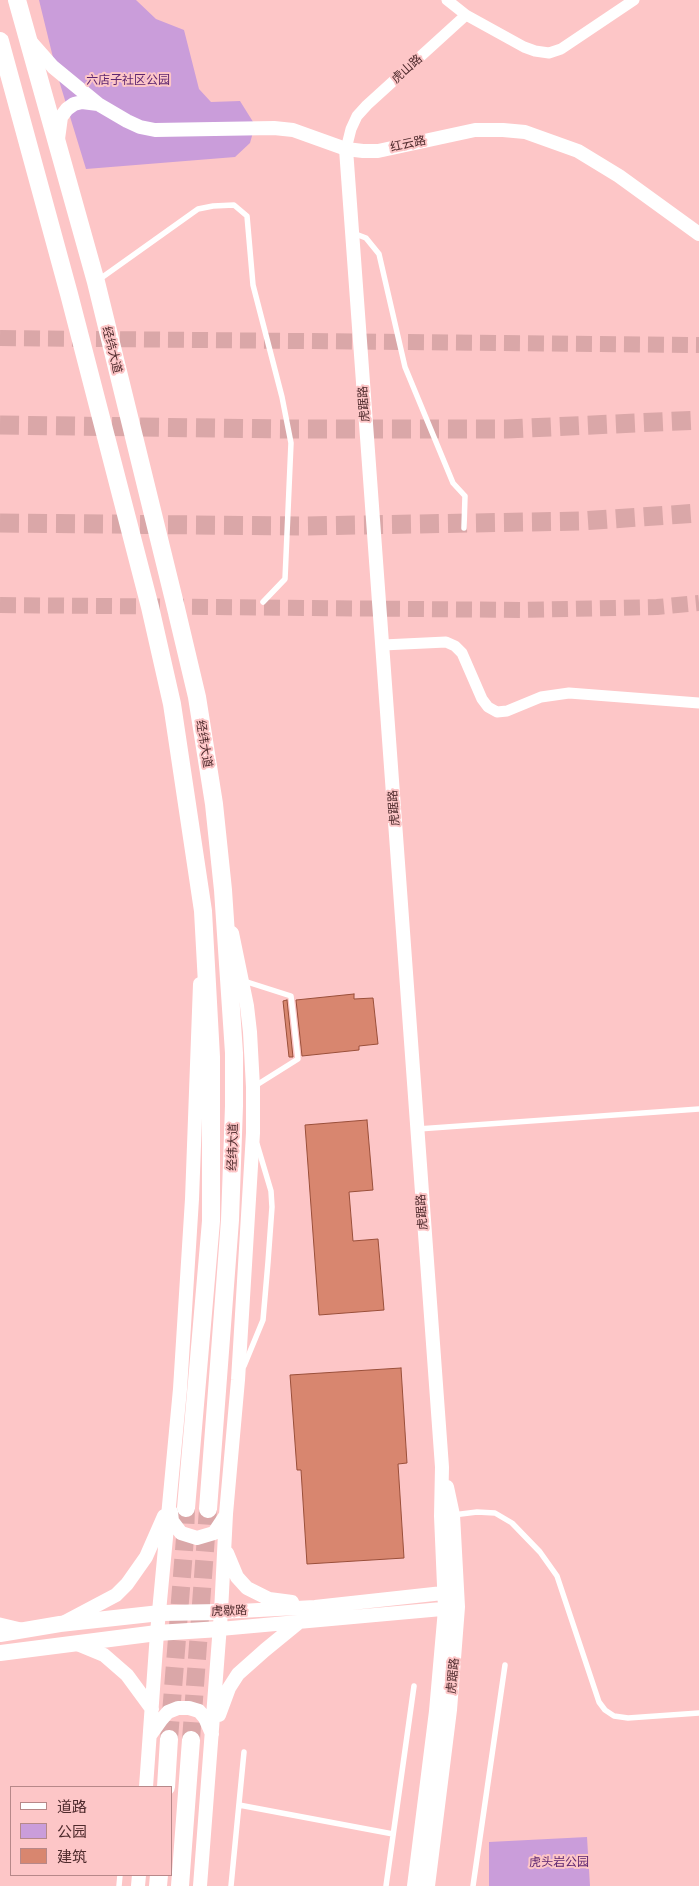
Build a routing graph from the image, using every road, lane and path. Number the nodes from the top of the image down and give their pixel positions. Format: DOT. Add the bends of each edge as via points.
graph roads {
  1 [pos="17,0"];
  2 [pos="447,0"];
  3 [pos="634,0"];
  4 [pos="466,15"];
  5 [pos="27,37"];
  6 [pos="0,41"];
  7 [pos="6,77"];
  8 [pos="98,104"];
  9 [pos="58,147"];
  10 [pos="346,149"];
  11 [pos="351,232"];
  12 [pos="699,234"];
  13 [pos="96,282"];
  14 [pos="464,528"];
  15 [pos="263,602"];
  16 [pos="383,645"];
  17 [pos="699,703"];
  18 [pos="223,890"];
  19 [pos="242,980"];
  20 [pos="253,1087"];
  21 [pos="699,1109"];
  22 [pos="416,1129"];
  23 [pos="253,1133"];
  24 [pos="238,1380"];
  25 [pos="178,1506"];
  26 [pos="208,1509"];
  27 [pos="226,1514"];
  28 [pos="447,1516"];
  29 [pos="226,1550"];
  30 [pos="452,1592"];
  31 [pos="315,1606"];
  32 [pos="452,1608"];
  33 [pos="222,1612"];
  34 [pos="160,1613"];
  35 [pos="0,1623"];
  36 [pos="298,1623"];
  37 [pos="60,1624"];
  38 [pos="220,1629"];
  39 [pos="27,1630"];
  40 [pos="157,1633"];
  41 [pos="0,1634"];
  42 [pos="74,1642"];
  43 [pos="0,1653"];
  44 [pos="506,1665"];
  45 [pos="414,1686"];
  46 [pos="152,1710"];
  47 [pos="699,1713"];
  48 [pos="212,1734"];
  49 [pos="150,1736"];
  50 [pos="169,1738"];
  51 [pos="191,1740"];
  52 [pos="244,1752"];
  53 [pos="146,1786"];
  54 [pos="166,1786"];
  55 [pos="239,1805"];
  56 [pos="393,1834"];
  57 [pos="180,1886"];
  58 [pos="200,1886"];
  59 [pos="231,1886"];
  60 [pos="386,1886"];
  61 [pos="414,1886"];
  62 [pos="428,1886"];
  63 [pos="473,1886"];
  1 -- 5 [label="main road, 经纬大道"];
  2 -- 4 [label="street"];
  3 -- 4 [label="street" via="561,49 549,53 524,47"];
  4 -- 10 [label="street, 虎山路" via="366,105 351,129"];
  5 -- 8 [label="street, 红云路" via="53,67"];
  5 -- 9 [label="main road, 经纬大道"];
  6 -- 7 [label="main road, 经纬大道"];
  7 -- 25 [label="main road, 经纬大道" via="69,294 150,607 172,704 203,911 211,1057 211,1221"];
  8 -- 9 [label="street" via="82,102 66,109 61,116"];
  8 -- 10 [label="street, 红云路" via="140,127 155,130 274,128 294,130"];
  9 -- 13 [label="main road, 经纬大道"];
  10 -- 11 [label="street, 虎踞路"];
  10 -- 12 [label="street, 红云路" via="378,151 475,130 525,132 578,151 620,176"];
  11 -- 14 [label="lane" via="366,238 378,254 405,367 453,483 465,496"];
  11 -- 16 [label="street, 虎踞路"];
  13 -- 15 [label="lane" via="198,209 234,206 246,216 253,284 291,443 284,579"];
  13 -- 18 [label="main road, 经纬大道" via="197,697 214,804"];
  16 -- 17 [label="street" via="446,642 455,646 462,652 482,699 496,712 507,711 541,697 570,693"];
  16 -- 22 [label="street, 虎踞路"];
  18 -- 19 [label="street"];
  18 -- 26 [label="main road, 经纬大道" via="234,1053 234,1106 230,1220"];
  19 -- 20 [label="street" via="250,1032"];
  19 -- 20 [label="lane" via="291,996 298,1059"];
  20 -- 23 [label="street"];
  21 -- 22 [label="lane"];
  22 -- 28 [label="street, 虎踞路"];
  23 -- 24 [label="street"];
  23 -- 24 [label="lane" via="271,1191 266,1306"];
  24 -- 27 [label="street"];
  25 -- 27 [label="street" via="172,1521 181,1533 197,1538 214,1533"];
  25 -- 34 [label="street"];
  25 -- 37 [label="street" via="127,1584 116,1595"];
  27 -- 29 [label="street"];
  28 -- 30 [label="street, 虎踞路"];
  28 -- 47 [label="lane" via="495,1513 512,1523 540,1552 557,1576 599,1702 605,1710 614,1716 628,1718"];
  29 -- 31 [label="street" via="237,1577 247,1588 269,1598"];
  29 -- 33 [label="street"];
  30 -- 31 [label="street, 虎歇路"];
  30 -- 32 [label="street, 虎踞路"];
  31 -- 33 [label="street, 虎歇路"];
  32 -- 36 [label="street, 虎歇路"];
  32 -- 61 [label="street, 虎踞路"];
  32 -- 62 [label="street, 虎踞路" via="450,1710"];
  33 -- 34 [label="main road, 虎歇路"];
  33 -- 38 [label="street"];
  34 -- 37 [label="main road, 虎歇路"];
  34 -- 40 [label="street"];
  35 -- 39 [label="street"];
  36 -- 38 [label="street, 虎歇路"];
  36 -- 48 [label="street" via="238,1674 222,1704"];
  37 -- 39 [label="main road, 虎歇路"];
  38 -- 40 [label="main road, 虎歇路"];
  38 -- 48 [label="street"];
  39 -- 41 [label="main road, 虎歇路"];
  40 -- 42 [label="main road, 虎歇路"];
  40 -- 46 [label="street"];
  42 -- 43 [label="main road, 虎歇路"];
  42 -- 46 [label="street" via="104,1655 127,1675"];
  44 -- 63 [label="lane"];
  45 -- 56 [label="lane"];
  46 -- 49 [label="street"];
  48 -- 49 [label="street" via="198,1711 178,1708 168,1712"];
  48 -- 58 [label="street"];
  49 -- 53 [label="street"];
  50 -- 54 [label="main road"];
  51 -- 57 [label="main road"];
  52 -- 55 [label="lane"];
  55 -- 56 [label="lane"];
  55 -- 59 [label="lane"];
  56 -- 60 [label="lane"];
}
